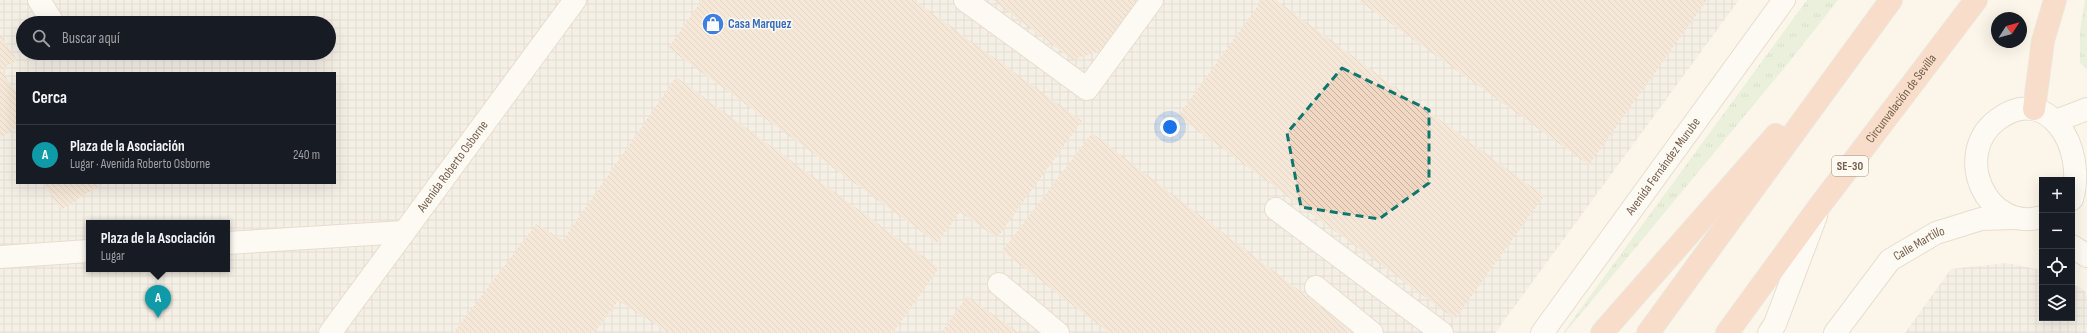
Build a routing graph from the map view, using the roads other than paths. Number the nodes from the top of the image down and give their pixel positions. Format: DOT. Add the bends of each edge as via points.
graph roads {
  1 [pos="39,0"];
  2 [pos="575,0"];
  3 [pos="966,0"];
  4 [pos="1152,0"];
  5 [pos="1784,0"];
  6 [pos="1892,0"];
  7 [pos="1976,0"];
  8 [pos="2055,0"];
  9 [pos="49,16"];
  10 [pos="1867,32"];
  11 [pos="2034,109"];
  12 [pos="2087,109"];
  13 [pos="2061,119"];
  14 [pos="2086,164"];
  15 [pos="2075,195"];
  16 [pos="1821,204"];
  17 [pos="1276,209"];
  18 [pos="2034,220"];
  19 [pos="404,232"];
  20 [pos="230,243"];
  21 [pos="2075,248"];
  22 [pos="86,251"];
  23 [pos="2087,256"];
  24 [pos="0,257"];
  25 [pos="999,284"];
  26 [pos="1316,287"];
  27 [pos="330,333"];
  28 [pos="1058,333"];
  29 [pos="1372,333"];
  30 [pos="1442,333"];
  31 [pos="1542,333"];
  32 [pos="1602,333"];
  33 [pos="1648,333"];
  34 [pos="1727,333"];
  35 [pos="1768,333"];
  36 [pos="1835,333"];
  1 -- 9 [label="street"];
  2 -- 19 [label="street, Avenida Roberto Osborne"];
  3 -- 4 [label="street" via="1087,89"];
  5 -- 31 [label="street, Avenida Fernández Murube"];
  6 -- 10 [label="highway"];
  7 -- 16 [label="highway, Circunvalación de Sevilla / SE-30"];
  8 -- 11 [label="highway" via="2043,42"];
  10 -- 32 [label="highway"];
  10 -- 33 [label="highway"];
  11 -- 13 [label="street"];
  11 -- 18 [label="street" via="2015,111 1998,119 1984,133 1977,150 1977,179 1985,196 1999,210"];
  12 -- 13 [label="street"];
  13 -- 14 [label="street" via="2075,132"];
  14 -- 15 [label="street" via="2079,190"];
  16 -- 34 [label="highway, Circunvalación de Sevilla / SE-30"];
  16 -- 35 [label="street" via="1775,324"];
  17 -- 30 [label="street"];
  18 -- 36 [label="street, Calle Martillo" via="1981,219 1936,233 1890,260"];
  19 -- 20 [label="street"];
  19 -- 27 [label="street, Avenida Roberto Osborne"];
  21 -- 23 [label="street"];
  22 -- 24 [label="street"];
  25 -- 28 [label="street"];
  26 -- 29 [label="street"];
}
